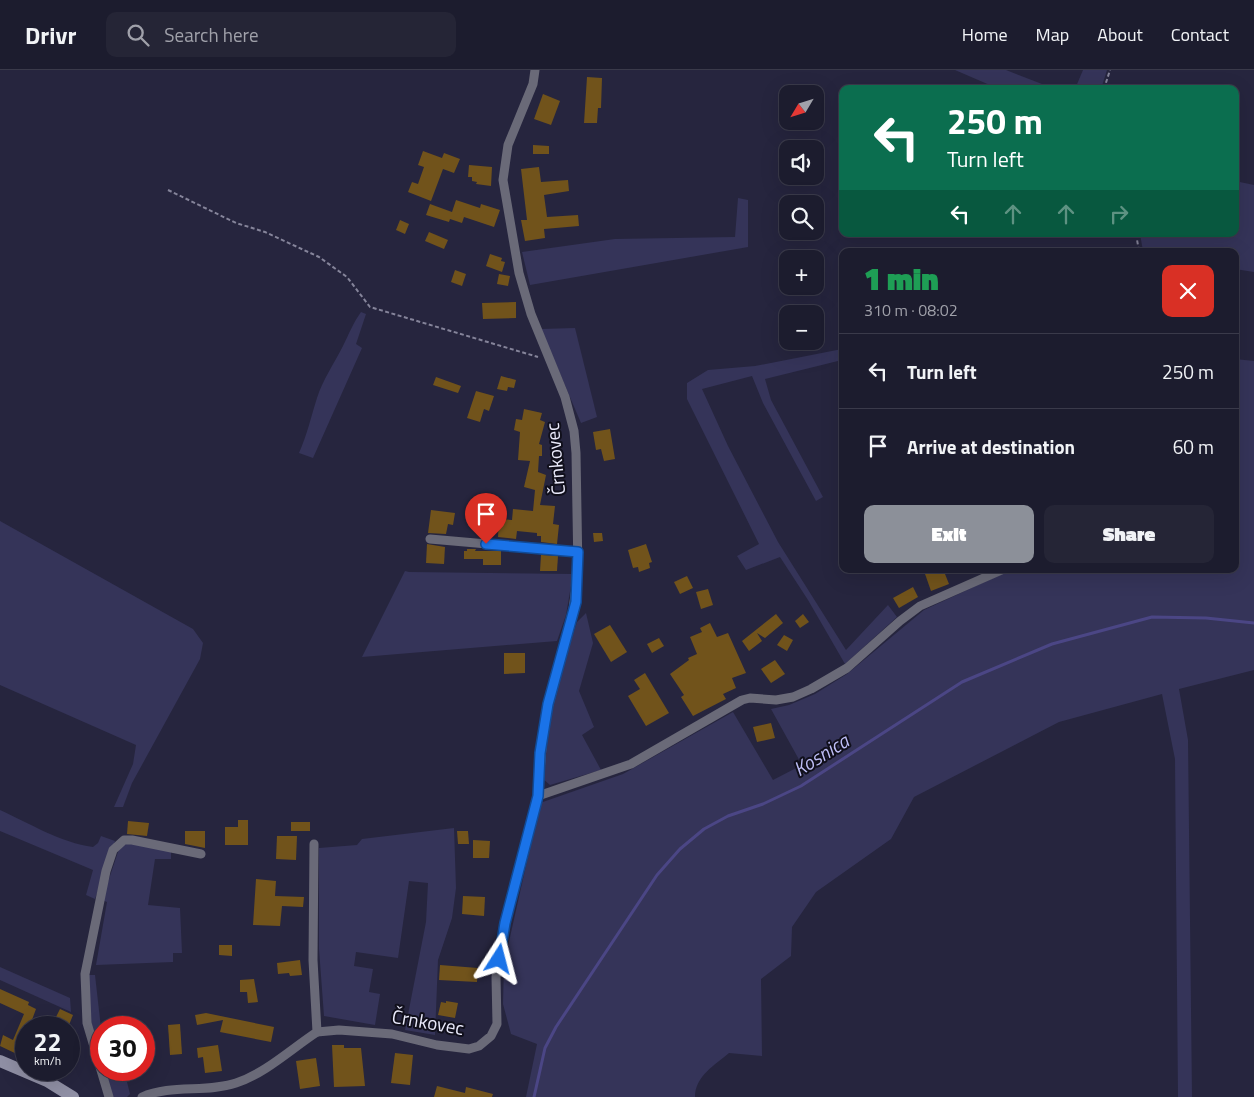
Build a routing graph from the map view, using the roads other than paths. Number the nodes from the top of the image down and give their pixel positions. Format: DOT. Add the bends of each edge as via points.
graph roads {
  1 [pos="535,70"];
  2 [pos="430,539"];
  3 [pos="578,552"];
  4 [pos="995,573"];
  5 [pos="538,796"];
  6 [pos="314,844"];
  7 [pos="201,854"];
  8 [pos="317,1032"];
  9 [pos="0,1061"];
  10 [pos="73,1097"];
  11 [pos="109,1097"];
  12 [pos="142,1097"];
  1 -- 3 [label="street, Črnkovec" via="508,145 503,180 519,273 531,314 565,397 574,431"];
  2 -- 3 [label="street"];
  3 -- 5 [label="street, Črnkovec" via="576,602 544,723"];
  4 -- 5 [label="street" via="920,606 847,668 811,689 776,700 742,700 631,764"];
  5 -- 8 [label="street, Črnkovec" via="505,923 496,977 498,1018 492,1036 469,1049 392,1034 339,1030"];
  6 -- 8 [label="street" via="313,960"];
  7 -- 11 [label="street" via="132,840 119,843 113,850 84,974 87,1022"];
  8 -- 12 [label="street" via="268,1068 236,1083 162,1091"];
  9 -- 10 [label="main road" via="47,1081"];
}
